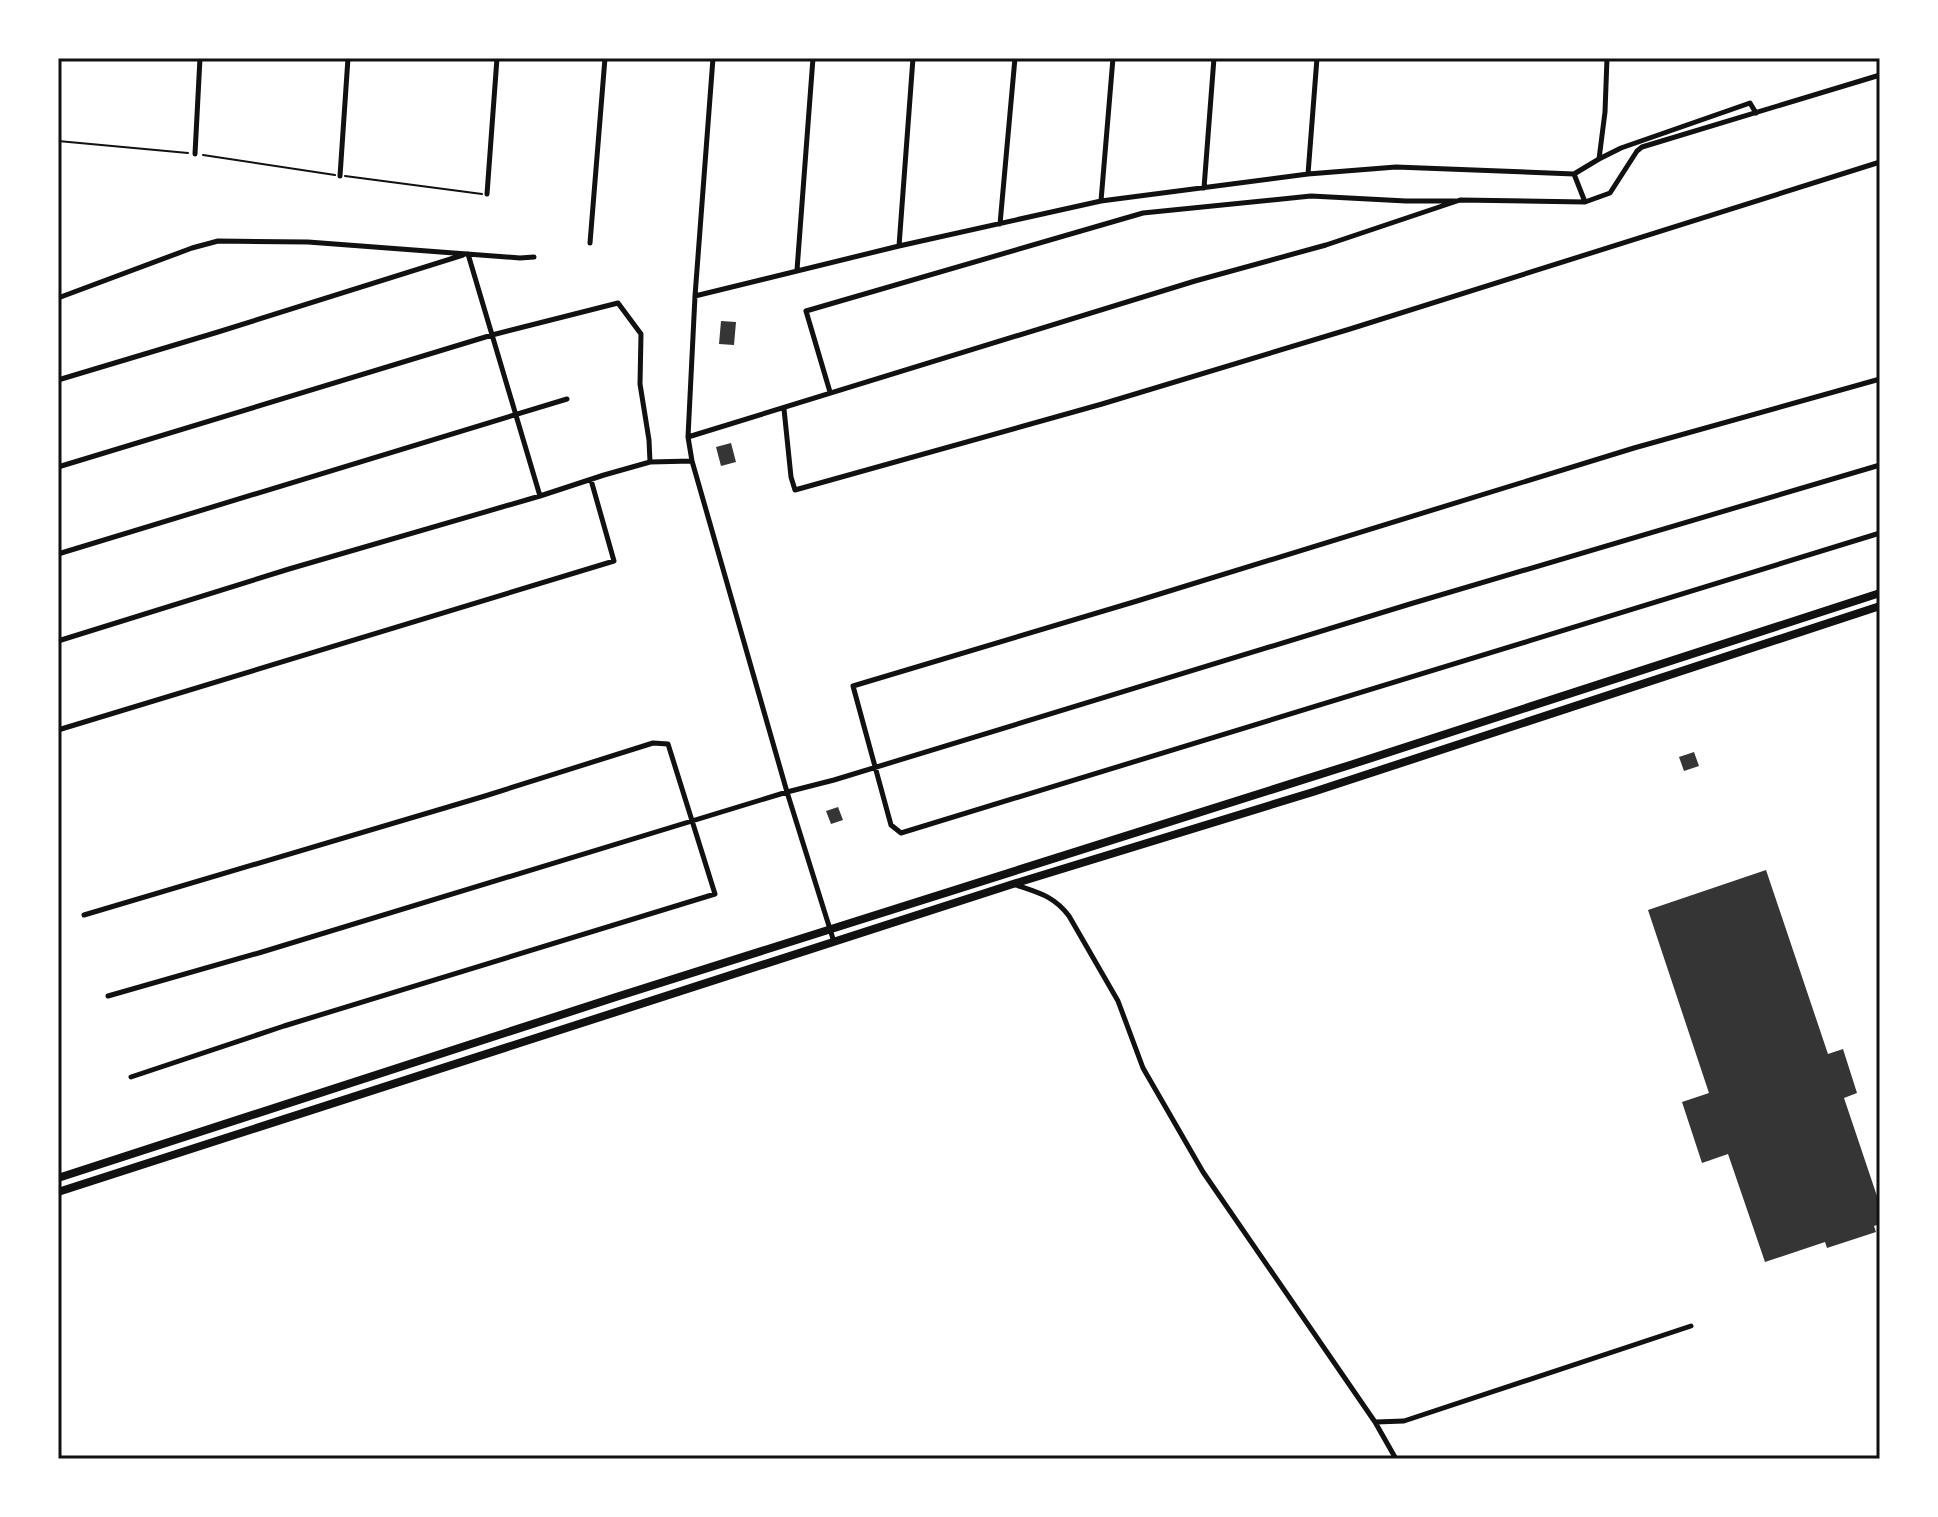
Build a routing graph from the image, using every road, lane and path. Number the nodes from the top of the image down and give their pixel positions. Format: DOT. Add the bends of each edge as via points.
graph roads {
  1 [pos="200,58"];
  2 [pos="348,58"];
  3 [pos="497,58"];
  4 [pos="605,58"];
  5 [pos="713,58"];
  6 [pos="813,58"];
  7 [pos="913,58"];
  8 [pos="1015,58"];
  9 [pos="1113,58"];
  10 [pos="1214,58"];
  11 [pos="1317,58"];
  12 [pos="1607,58"];
  13 [pos="1880,75"];
  14 [pos="1756,113"];
  15 [pos="58,141"];
  16 [pos="195,154"];
  17 [pos="1599,159"];
  18 [pos="1880,162"];
  19 [pos="1308,174"];
  20 [pos="1574,174"];
  21 [pos="340,176"];
  22 [pos="1204,188"];
  23 [pos="487,194"];
  24 [pos="1460,200"];
  25 [pos="1101,201"];
  26 [pos="1585,202"];
  27 [pos="1000,224"];
  28 [pos="590,243"];
  29 [pos="899,246"];
  30 [pos="468,254"];
  31 [pos="534,257"];
  32 [pos="797,270"];
  33 [pos="695,296"];
  34 [pos="58,298"];
  35 [pos="492,335"];
  36 [pos="1880,379"];
  37 [pos="58,380"];
  38 [pos="830,392"];
  39 [pos="567,399"];
  40 [pos="784,409"];
  41 [pos="517,415"];
  42 [pos="688,437"];
  43 [pos="692,461"];
  44 [pos="650,462"];
  45 [pos="1880,465"];
  46 [pos="58,467"];
  47 [pos="591,480"];
  48 [pos="540,496"];
  49 [pos="1880,533"];
  50 [pos="58,554"];
  51 [pos="1880,593"];
  52 [pos="1880,606"];
  53 [pos="58,641"];
  54 [pos="58,730"];
  55 [pos="876,766"];
  56 [pos="787,792"];
  57 [pos="691,821"];
  58 [pos="1013,884"];
  59 [pos="84,915"];
  60 [pos="830,929"];
  61 [pos="834,942"];
  62 [pos="108,996"];
  63 [pos="131,1077"];
  64 [pos="58,1178"];
  65 [pos="58,1192"];
  66 [pos="1691,1326"];
  67 [pos="1375,1422"];
  68 [pos="1396,1459"];
  1 -- 16 [label="street"];
  2 -- 21 [label="street"];
  3 -- 23 [label="street"];
  4 -- 28 [label="street"];
  5 -- 33 [label="street"];
  6 -- 32 [label="street"];
  7 -- 29 [label="street"];
  8 -- 27 [label="street"];
  9 -- 25 [label="street"];
  10 -- 22 [label="street"];
  11 -- 19 [label="street"];
  12 -- 17 [label="street"];
  13 -- 14 [label="street"];
  14 -- 17 [label="street" via="1750,103"];
  14 -- 26 [label="street" via="1642,147 1610,193"];
  15 -- 16 [label="path"];
  16 -- 21 [label="path"];
  17 -- 20 [label="street"];
  18 -- 40 [label="street" via="1102,404 795,490"];
  19 -- 20 [label="street" via="1396,167"];
  19 -- 22 [label="street"];
  20 -- 26 [label="street"];
  21 -- 23 [label="path"];
  22 -- 25 [label="street"];
  24 -- 26 [label="street"];
  24 -- 38 [label="street"];
  24 -- 38 [label="street" via="1311,196 1143,213 806,311"];
  25 -- 27 [label="street"];
  27 -- 29 [label="street"];
  29 -- 32 [label="street"];
  30 -- 31 [label="street"];
  30 -- 34 [label="street" via="218,241"];
  30 -- 35 [label="street"];
  30 -- 37 [label="street"];
  32 -- 33 [label="street"];
  33 -- 42 [label="street"];
  35 -- 41 [label="street"];
  35 -- 44 [label="street" via="618,303 641,334 640,384"];
  35 -- 46 [label="street"];
  36 -- 55 [label="street" via="853,686"];
  38 -- 40 [label="street"];
  39 -- 41 [label="street"];
  40 -- 42 [label="street"];
  41 -- 48 [label="street"];
  41 -- 50 [label="street"];
  42 -- 43 [label="street"];
  43 -- 44 [label="street"];
  43 -- 56 [label="street"];
  44 -- 47 [label="street"];
  45 -- 55 [label="street"];
  47 -- 48 [label="street"];
  47 -- 54 [label="street" via="614,561"];
  48 -- 53 [label="street"];
  49 -- 55 [label="street" via="901,833 891,825"];
  51 -- 60 [label="main road"];
  52 -- 58 [label="main road"];
  55 -- 56 [label="street"];
  56 -- 57 [label="street"];
  56 -- 60 [label="street"];
  57 -- 59 [label="street" via="668,744 653,743"];
  57 -- 62 [label="street"];
  57 -- 63 [label="street" via="715,894"];
  58 -- 61 [label="main road"];
  58 -- 67 [label="street" via="1045,895 1069,916 1118,1001 1143,1068 1203,1172"];
  60 -- 61 [label="street"];
  60 -- 64 [label="main road"];
  61 -- 65 [label="main road"];
  66 -- 67 [label="street" via="1404,1421"];
  67 -- 68 [label="street"];
}
